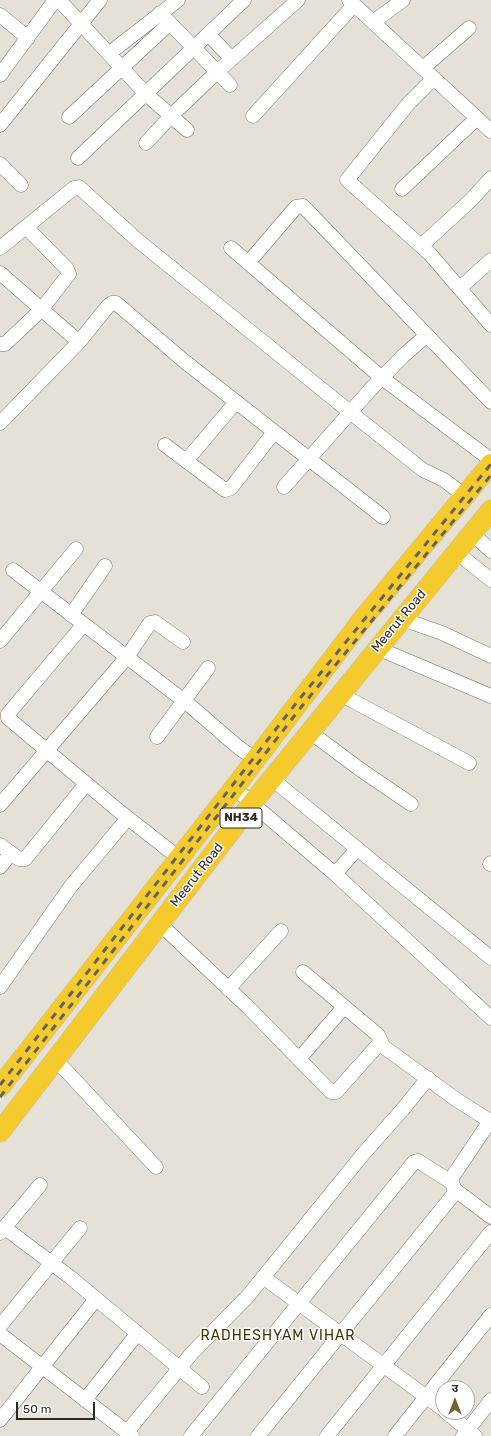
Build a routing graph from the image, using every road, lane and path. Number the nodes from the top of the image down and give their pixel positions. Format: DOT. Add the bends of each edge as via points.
graph roads {
  1 [pos="55,0"];
  2 [pos="59,0"];
  3 [pos="100,0"];
  4 [pos="178,0"];
  5 [pos="244,0"];
  6 [pos="298,0"];
  7 [pos="403,0"];
  8 [pos="351,3"];
  9 [pos="0,16"];
  10 [pos="165,18"];
  11 [pos="373,22"];
  12 [pos="80,23"];
  13 [pos="469,28"];
  14 [pos="208,34"];
  15 [pos="28,38"];
  16 [pos="116,48"];
  17 [pos="193,48"];
  18 [pos="232,59"];
  19 [pos="122,68"];
  20 [pos="423,68"];
  21 [pos="218,72"];
  22 [pos="0,74"];
  23 [pos="434,78"];
  24 [pos="230,85"];
  25 [pos="146,94"];
  26 [pos="172,115"];
  27 [pos="254,116"];
  28 [pos="69,117"];
  29 [pos="477,118"];
  30 [pos="0,125"];
  31 [pos="187,130"];
  32 [pos="491,131"];
  33 [pos="146,143"];
  34 [pos="78,158"];
  35 [pos="0,164"];
  36 [pos="491,178"];
  37 [pos="21,185"];
  38 [pos="402,189"];
  39 [pos="26,227"];
  40 [pos="421,246"];
  41 [pos="0,248"];
  42 [pos="232,248"];
  43 [pos="491,260"];
  44 [pos="248,262"];
  45 [pos="0,273"];
  46 [pos="460,288"];
  47 [pos="41,310"];
  48 [pos="491,325"];
  49 [pos="428,335"];
  50 [pos="79,342"];
  51 [pos="0,344"];
  52 [pos="382,378"];
  53 [pos="236,402"];
  54 [pos="491,402"];
  55 [pos="350,412"];
  56 [pos="0,423"];
  57 [pos="274,432"];
  58 [pos="165,445"];
  59 [pos="309,458"];
  60 [pos="491,460"];
  61 [pos="186,461"];
  62 [pos="491,464"];
  63 [pos="284,487"];
  64 [pos="465,496"];
  65 [pos="491,510"];
  66 [pos="383,517"];
  67 [pos="472,533"];
  68 [pos="76,549"];
  69 [pos="491,551"];
  70 [pos="456,552"];
  71 [pos="105,566"];
  72 [pos="13,570"];
  73 [pos="491,580"];
  74 [pos="42,592"];
  75 [pos="72,615"];
  76 [pos="402,619"];
  77 [pos="84,624"];
  78 [pos="0,641"];
  79 [pos="183,642"];
  80 [pos="377,648"];
  81 [pos="491,656"];
  82 [pos="127,657"];
  83 [pos="208,668"];
  84 [pos="340,694"];
  85 [pos="491,696"];
  86 [pos="184,700"];
  87 [pos="310,732"];
  88 [pos="157,737"];
  89 [pos="46,751"];
  90 [pos="255,759"];
  91 [pos="469,763"];
  92 [pos="272,779"];
  93 [pos="86,784"];
  94 [pos="234,788"];
  95 [pos="253,802"];
  96 [pos="411,804"];
  97 [pos="0,805"];
  98 [pos="128,818"];
  99 [pos="5,849"];
  100 [pos="357,850"];
  101 [pos="179,858"];
  102 [pos="0,868"];
  103 [pos="335,874"];
  104 [pos="160,924"];
  105 [pos="281,931"];
  106 [pos="491,958"];
  107 [pos="303,972"];
  108 [pos="0,987"];
  109 [pos="228,989"];
  110 [pos="344,1007"];
  111 [pos="491,1018"];
  112 [pos="383,1046"];
  113 [pos="299,1059"];
  114 [pos="56,1060"];
  115 [pos="428,1078"];
  116 [pos="0,1087"];
  117 [pos="0,1132"];
  118 [pos="156,1167"];
  119 [pos="40,1185"];
  120 [pos="453,1186"];
  121 [pos="491,1217"];
  122 [pos="80,1228"];
  123 [pos="2,1231"];
  124 [pos="491,1232"];
  125 [pos="52,1263"];
  126 [pos="263,1277"];
  127 [pos="96,1299"];
  128 [pos="299,1304"];
  129 [pos="491,1315"];
  130 [pos="0,1326"];
  131 [pos="0,1334"];
  132 [pos="137,1334"];
  133 [pos="342,1335"];
  134 [pos="385,1365"];
  135 [pos="43,1367"];
  136 [pos="178,1369"];
  137 [pos="202,1387"];
  138 [pos="428,1397"];
  139 [pos="85,1400"];
  140 [pos="491,1400"];
  141 [pos="435,1403"];
  142 [pos="0,1420"];
  143 [pos="454,1420"];
  144 [pos="130,1434"];
  145 [pos="468,1434"];
  146 [pos="191,1436"];
  147 [pos="258,1436"];
  148 [pos="327,1436"];
  149 [pos="395,1436"];
  1 -- 15 [label="street"];
  2 -- 12 [label="street"];
  3 -- 12 [label="street"];
  4 -- 10 [label="street"];
  5 -- 14 [label="street"];
  6 -- 18 [label="street"];
  7 -- 11 [label="street"];
  8 -- 11 [label="street"];
  8 -- 27 [label="street"];
  9 -- 15 [label="street"];
  10 -- 16 [label="street"];
  10 -- 17 [label="street"];
  10 -- 19 [label="street"];
  11 -- 20 [label="street"];
  12 -- 19 [label="street"];
  12 -- 30 [label="street"];
  13 -- 20 [label="street"];
  14 -- 17 [label="street"];
  14 -- 18 [label="street"];
  15 -- 22 [label="street"];
  17 -- 21 [label="street"];
  17 -- 25 [label="street"];
  18 -- 21 [label="street"];
  19 -- 25 [label="street"];
  19 -- 28 [label="street"];
  20 -- 23 [label="street"];
  21 -- 24 [label="street"];
  21 -- 26 [label="street"];
  23 -- 29 [label="street"];
  23 -- 40 [label="street" via="408,104 347,178 347,181"];
  25 -- 26 [label="street"];
  25 -- 34 [label="street"];
  26 -- 31 [label="street"];
  26 -- 33 [label="street"];
  29 -- 32 [label="street"];
  29 -- 38 [label="street"];
  35 -- 37 [label="street"];
  36 -- 40 [label="street"];
  39 -- 41 [label="street"];
  39 -- 47 [label="street" via="70,274"];
  39 -- 55 [label="street" via="74,188 80,187 136,239"];
  40 -- 46 [label="street"];
  42 -- 44 [label="street"];
  43 -- 46 [label="street"];
  44 -- 49 [label="street" via="296,207 303,206"];
  44 -- 52 [label="street"];
  45 -- 47 [label="street"];
  46 -- 48 [label="street"];
  47 -- 50 [label="street"];
  47 -- 51 [label="street" via="5,344"];
  49 -- 52 [label="street"];
  49 -- 54 [label="street"];
  50 -- 53 [label="street" via="108,306 116,303"];
  50 -- 56 [label="street"];
  52 -- 55 [label="street"];
  52 -- 60 [label="street"];
  53 -- 57 [label="street"];
  53 -- 61 [label="street"];
  55 -- 59 [label="street"];
  55 -- 64 [label="street" via="423,470 444,480"];
  57 -- 59 [label="street"];
  57 -- 61 [label="street" via="231,488 222,489"];
  58 -- 61 [label="street"];
  59 -- 63 [label="street"];
  59 -- 66 [label="street"];
  62 -- 64 [label="highway, Meerut Road / NH34"];
  64 -- 90 [label="highway, Meerut Road / NH34" via="361,621"];
  65 -- 67 [label="highway, Meerut Road / NH34"];
  67 -- 69 [label="street"];
  67 -- 70 [label="highway, Meerut Road / NH34"];
  68 -- 74 [label="street"];
  70 -- 73 [label="street"];
  70 -- 76 [label="highway, Meerut Road / NH34"];
  71 -- 75 [label="street"];
  72 -- 74 [label="street"];
  74 -- 75 [label="street"];
  74 -- 78 [label="street"];
  75 -- 77 [label="street"];
  76 -- 80 [label="highway, Meerut Road / NH34"];
  76 -- 81 [label="street" via="442,633"];
  77 -- 82 [label="street"];
  77 -- 89 [label="street" via="8,714 10,721"];
  79 -- 82 [label="street" via="153,621"];
  80 -- 84 [label="highway, Meerut Road / NH34"];
  80 -- 85 [label="street"];
  82 -- 86 [label="street"];
  82 -- 89 [label="street"];
  83 -- 86 [label="street"];
  84 -- 87 [label="highway, Meerut Road / NH34"];
  84 -- 91 [label="street"];
  86 -- 88 [label="street"];
  86 -- 90 [label="street"];
  87 -- 92 [label="highway, Meerut Road / NH34"];
  87 -- 96 [label="street"];
  89 -- 93 [label="street"];
  89 -- 97 [label="street"];
  90 -- 94 [label="highway, Meerut Road / NH34"];
  92 -- 95 [label="highway, Meerut Road / NH34"];
  92 -- 100 [label="street"];
  93 -- 98 [label="street"];
  93 -- 99 [label="street" via="25,859 19,859"];
  94 -- 95 [label="street"];
  94 -- 101 [label="highway, Meerut Road / NH34"];
  95 -- 103 [label="street"];
  95 -- 104 [label="highway, Meerut Road / NH34"];
  98 -- 101 [label="street"];
  98 -- 108 [label="street" via="71,886"];
  99 -- 102 [label="street"];
  100 -- 103 [label="street"];
  100 -- 106 [label="street"];
  101 -- 116 [label="highway, Meerut Road / NH34"];
  103 -- 111 [label="street"];
  104 -- 109 [label="street"];
  104 -- 114 [label="highway, Meerut Road / NH34"];
  105 -- 109 [label="street"];
  107 -- 110 [label="street"];
  109 -- 113 [label="street"];
  110 -- 112 [label="street" via="378,1035"];
  110 -- 113 [label="street"];
  112 -- 113 [label="street" via="378,1045 333,1092 329,1091"];
  112 -- 115 [label="street"];
  114 -- 117 [label="highway, Meerut Road / NH34"];
  114 -- 118 [label="street"];
  115 -- 120 [label="street" via="490,1121 451,1179"];
  115 -- 126 [label="street"];
  119 -- 123 [label="street"];
  120 -- 121 [label="street"];
  120 -- 128 [label="street" via="418,1161 414,1162"];
  120 -- 133 [label="street" via="454,1194"];
  122 -- 125 [label="street"];
  123 -- 125 [label="street"];
  124 -- 134 [label="street"];
  125 -- 127 [label="street"];
  125 -- 130 [label="street"];
  126 -- 128 [label="street"];
  126 -- 136 [label="street" via="233,1314"];
  127 -- 132 [label="street"];
  127 -- 135 [label="street"];
  128 -- 133 [label="street"];
  128 -- 146 [label="street"];
  129 -- 138 [label="street"];
  131 -- 135 [label="street"];
  132 -- 136 [label="street"];
  132 -- 139 [label="street"];
  133 -- 134 [label="street"];
  133 -- 147 [label="street"];
  134 -- 138 [label="street"];
  134 -- 148 [label="street"];
  135 -- 139 [label="street"];
  135 -- 142 [label="street"];
  136 -- 137 [label="street"];
  136 -- 144 [label="street"];
  138 -- 141 [label="street"];
  138 -- 149 [label="street"];
  139 -- 144 [label="street"];
  140 -- 145 [label="street"];
  143 -- 145 [label="street"];
}
